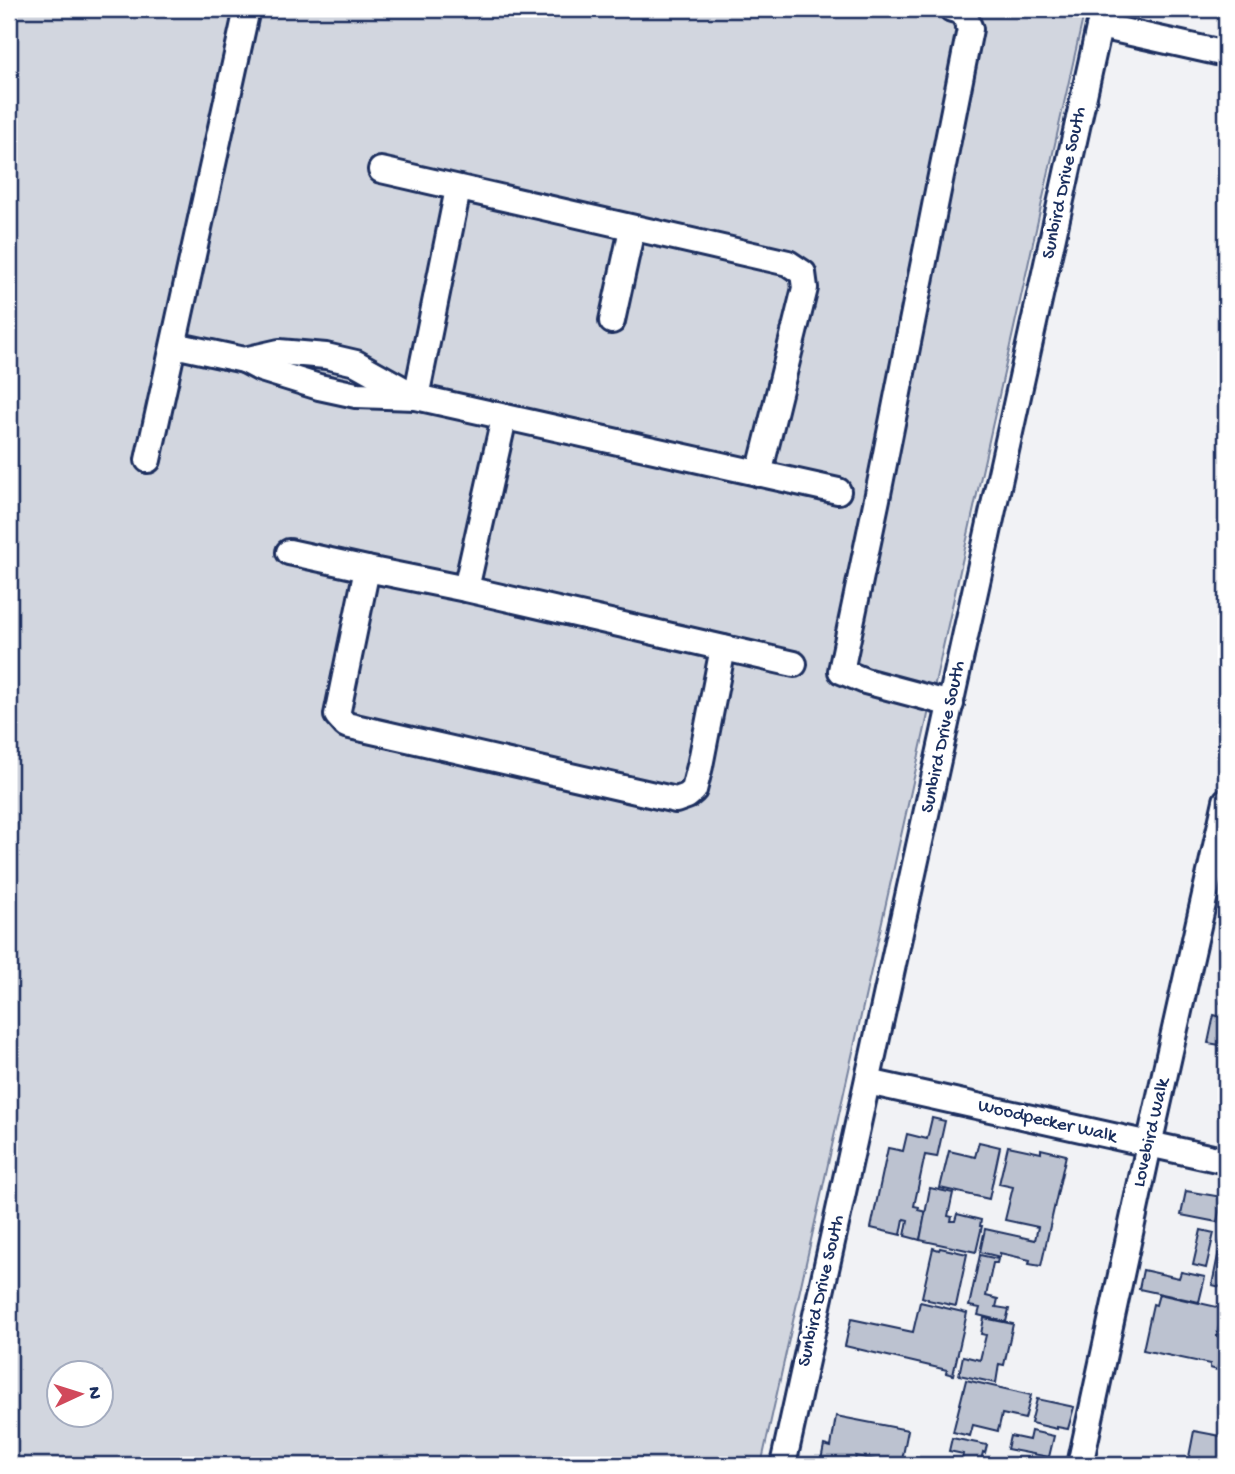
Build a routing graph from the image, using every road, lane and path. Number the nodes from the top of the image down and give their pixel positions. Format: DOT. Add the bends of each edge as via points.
graph roads {
  1 [pos="247,9"];
  2 [pos="952,9"];
  3 [pos="1102,17"];
  4 [pos="1226,54"];
  5 [pos="382,170"];
  6 [pos="458,189"];
  7 [pos="632,229"];
  8 [pos="612,321"];
  9 [pos="174,345"];
  10 [pos="416,397"];
  11 [pos="504,418"];
  12 [pos="148,460"];
  13 [pos="759,474"];
  14 [pos="838,491"];
  15 [pos="289,552"];
  16 [pos="367,569"];
  17 [pos="466,589"];
  18 [pos="723,648"];
  19 [pos="794,664"];
  20 [pos="951,704"];
  21 [pos="1226,801"];
  22 [pos="868,1082"];
  23 [pos="1149,1145"];
  24 [pos="1226,1161"];
  25 [pos="783,1465"];
  26 [pos="1080,1465"];
  1 -- 9 [label="street"];
  2 -- 20 [label="street" via="963,12 970,29 841,671"];
  3 -- 4 [label="street"];
  3 -- 20 [label="street, Sunbird Drive South"];
  5 -- 6 [label="street"];
  6 -- 7 [label="street"];
  6 -- 10 [label="street"];
  7 -- 8 [label="street"];
  7 -- 13 [label="street" via="788,263 803,272 805,288"];
  9 -- 10 [label="street" via="244,359 261,369 356,396"];
  9 -- 12 [label="street"];
  10 -- 11 [label="street"];
  11 -- 13 [label="street"];
  11 -- 17 [label="street"];
  13 -- 14 [label="street"];
  15 -- 16 [label="street"];
  16 -- 17 [label="street"];
  16 -- 18 [label="street" via="337,715 346,725 599,783 676,800 694,790"];
  17 -- 18 [label="street"];
  18 -- 19 [label="street"];
  20 -- 22 [label="street, Sunbird Drive South"];
  21 -- 23 [label="street, Lovebird Walk"];
  22 -- 23 [label="street, Woodpecker Walk"];
  22 -- 25 [label="street, Sunbird Drive South"];
  23 -- 24 [label="street, Woodpecker Walk"];
  23 -- 26 [label="street, Lovebird Walk"];
}
